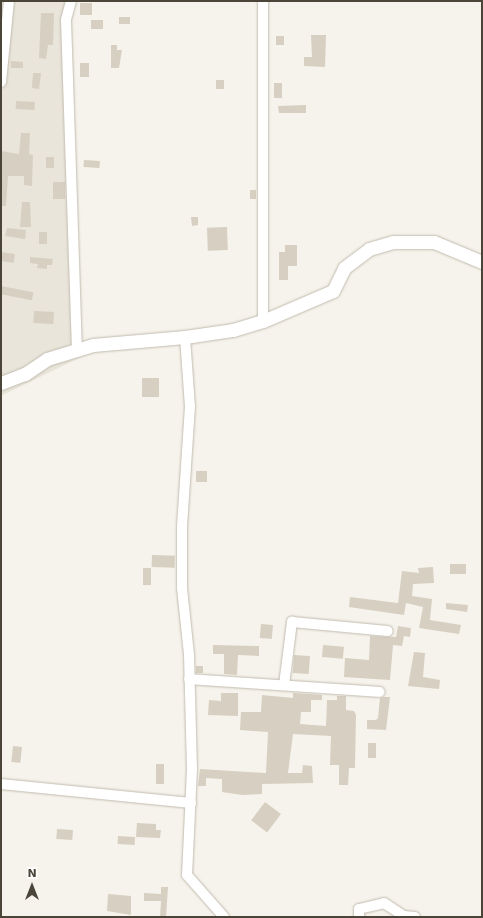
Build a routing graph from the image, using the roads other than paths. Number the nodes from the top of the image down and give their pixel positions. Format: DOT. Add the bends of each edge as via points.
graph roads {
  1 [pos="9,1"];
  2 [pos="71,1"];
  3 [pos="263,1"];
  4 [pos="1,82"];
  5 [pos="482,262"];
  6 [pos="263,321"];
  7 [pos="185,338"];
  8 [pos="77,350"];
  9 [pos="1,383"];
  10 [pos="388,631"];
  11 [pos="188,679"];
  12 [pos="284,685"];
  13 [pos="380,692"];
  14 [pos="1,784"];
  15 [pos="191,803"];
  16 [pos="224,917"];
  17 [pos="358,917"];
  18 [pos="415,917"];
  1 -- 4 [label="street"];
  2 -- 8 [label="street" via="66,20"];
  3 -- 6 [label="street"];
  5 -- 6 [label="street" via="434,242 393,242 369,249 344,268 333,291"];
  6 -- 7 [label="street" via="233,330"];
  7 -- 8 [label="street" via="93,345"];
  7 -- 11 [label="street" via="190,406 182,527 182,588"];
  8 -- 9 [label="street" via="47,359 25,374"];
  10 -- 12 [label="street" via="292,622"];
  11 -- 12 [label="street"];
  11 -- 15 [label="street"];
  12 -- 13 [label="street"];
  14 -- 15 [label="street"];
  15 -- 16 [label="street" via="187,875"];
  17 -- 18 [label="street" via="359,909 384,904 404,916"];
}
